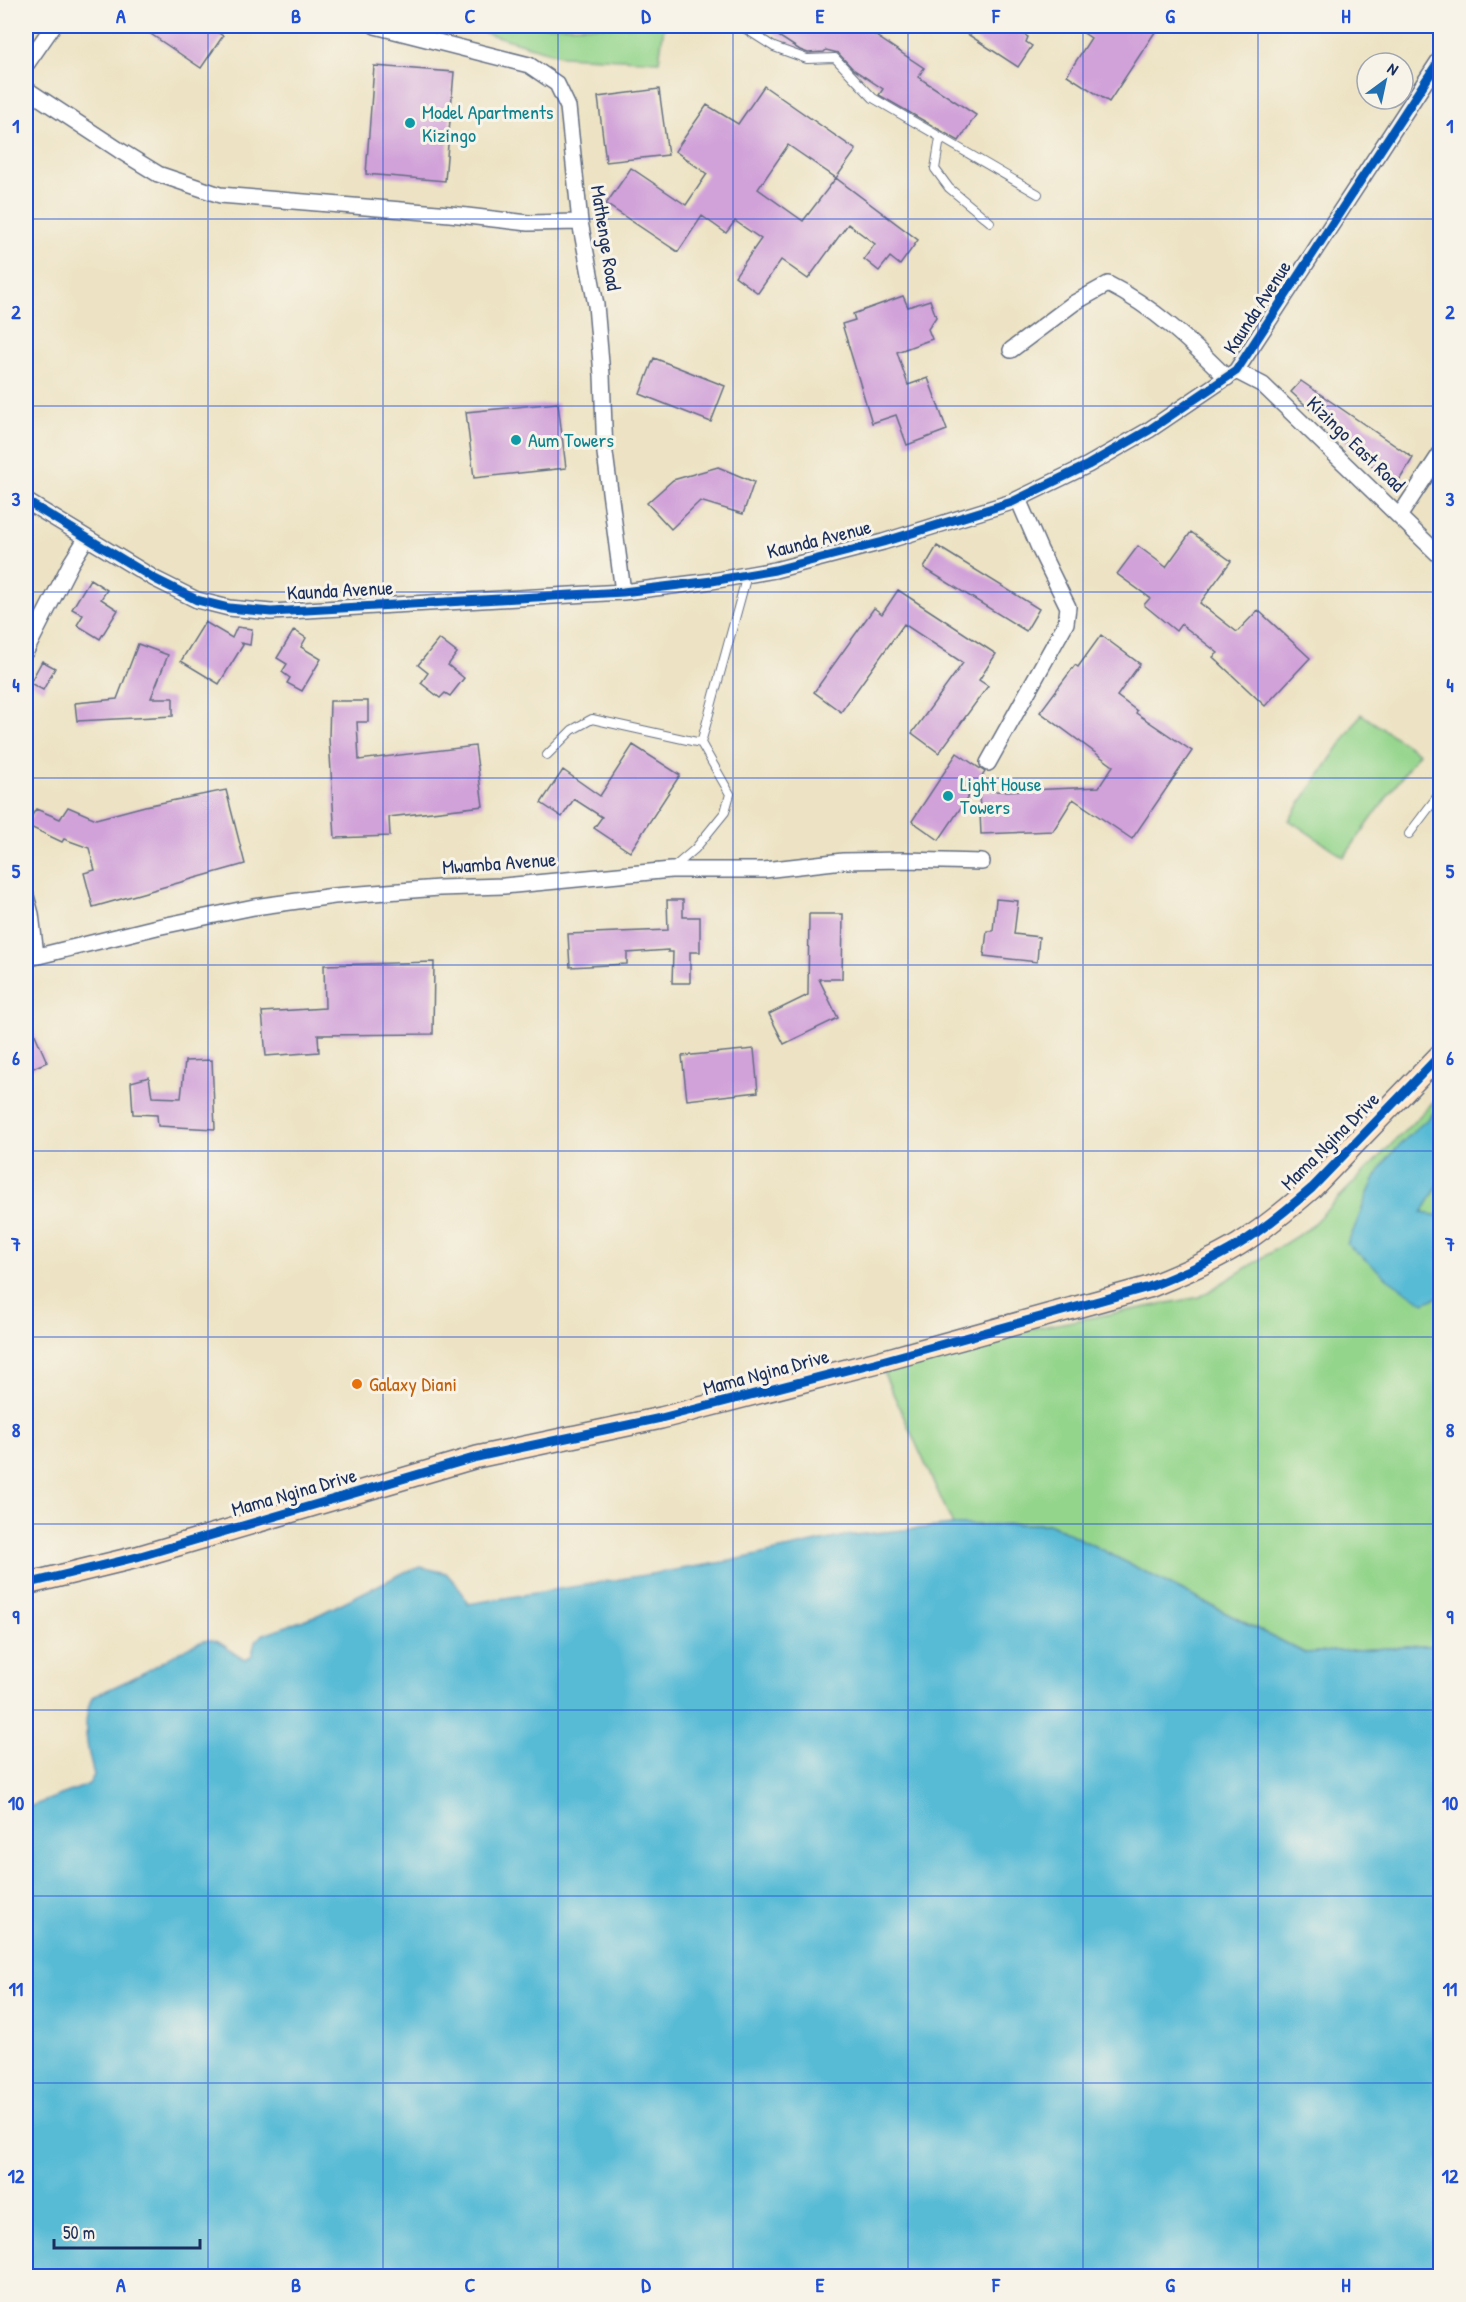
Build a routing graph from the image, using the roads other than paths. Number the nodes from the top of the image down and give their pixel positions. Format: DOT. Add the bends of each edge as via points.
graph roads {
  1 [pos="53,26"];
  2 [pos="375,26"];
  3 [pos="741,26"];
  4 [pos="1440,59"];
  5 [pos="26,65"];
  6 [pos="26,88"];
  7 [pos="940,138"];
  8 [pos="1038,194"];
  9 [pos="580,222"];
  10 [pos="990,222"];
  11 [pos="1011,350"];
  12 [pos="1231,375"];
  13 [pos="1440,454"];
  14 [pos="1018,499"];
  15 [pos="26,501"];
  16 [pos="1400,515"];
  17 [pos="86,539"];
  18 [pos="1440,556"];
  19 [pos="747,575"];
  20 [pos="623,592"];
  21 [pos="26,651"];
  22 [pos="701,743"];
  23 [pos="547,755"];
  24 [pos="988,763"];
  25 [pos="1440,793"];
  26 [pos="1409,834"];
  27 [pos="982,862"];
  28 [pos="671,870"];
  29 [pos="26,896"];
  30 [pos="31,957"];
  31 [pos="1440,1055"];
  32 [pos="26,1584"];
  1 -- 5 [label="street"];
  2 -- 9 [label="street, Mathenge Road" via="513,59 557,84 568,107"];
  3 -- 7 [label="lane" via="774,47 807,59 835,58 873,98"];
  4 -- 12 [label="street, Kaunda Avenue"];
  6 -- 9 [label="street" via="158,174 220,195 528,223"];
  7 -- 8 [label="lane"];
  7 -- 10 [label="lane" via="935,169 949,188"];
  9 -- 20 [label="street, Mathenge Road" via="596,305 605,453"];
  11 -- 12 [label="street, Kizingo East Road" via="1074,303 1108,284 1134,297"];
  12 -- 14 [label="street, Kaunda Avenue" via="1149,430"];
  12 -- 16 [label="street, Kizingo East Road" via="1263,385"];
  13 -- 16 [label="street"];
  14 -- 19 [label="street, Kaunda Avenue" via="883,542"];
  14 -- 24 [label="street" via="1068,607 1066,623"];
  15 -- 17 [label="street, Kaunda Avenue"];
  16 -- 18 [label="street, Kizingo East Road"];
  17 -- 20 [label="street, Kaunda Avenue" via="197,600 229,608 271,612"];
  17 -- 21 [label="street"];
  19 -- 20 [label="street, Kaunda Avenue"];
  19 -- 22 [label="lane"];
  22 -- 23 [label="lane" via="592,719 572,730"];
  22 -- 28 [label="lane" via="730,794 725,812 695,849"];
  25 -- 26 [label="lane"];
  27 -- 28 [label="street, Mwamba Avenue" via="843,861 764,870"];
  28 -- 30 [label="street, Mwamba Avenue" via="504,886 334,896 215,915"];
  29 -- 30 [label="street" via="31,914"];
  31 -- 32 [label="street, Mama Ngina Drive" via="1294,1204 1238,1245 1149,1287 662,1418 477,1457 136,1557"];
}
